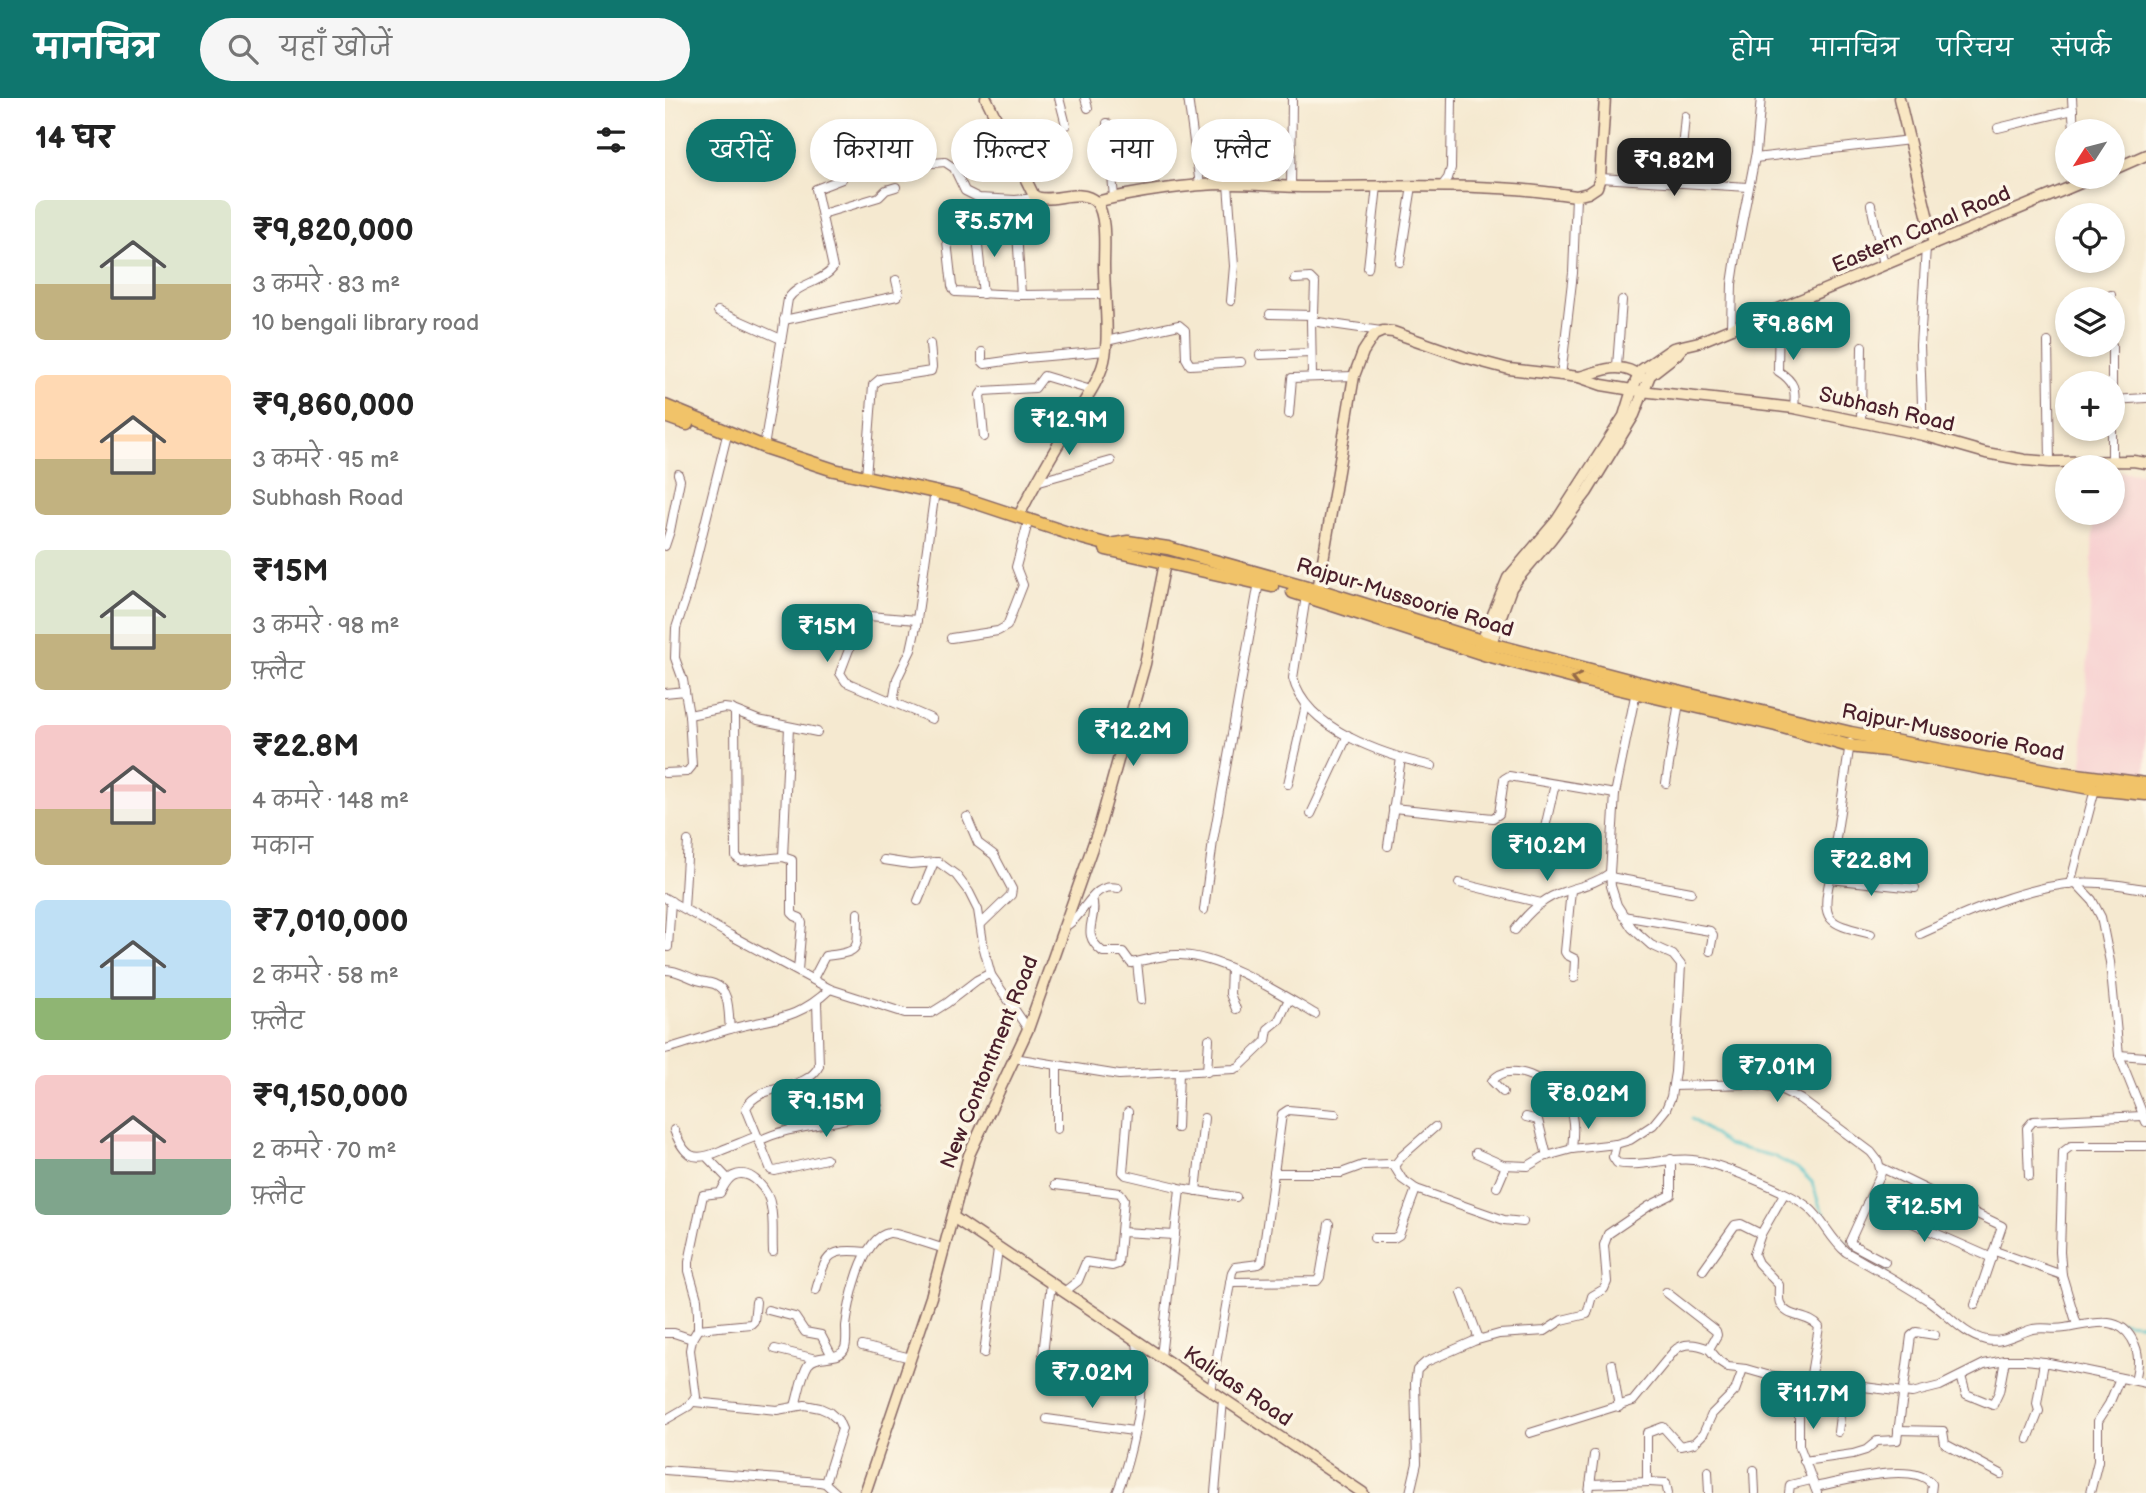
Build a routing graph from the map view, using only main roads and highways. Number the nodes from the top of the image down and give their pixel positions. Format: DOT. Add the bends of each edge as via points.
graph roads {
  1 [pos="665,406"];
  2 [pos="665,416"];
  3 [pos="1023,521"];
  4 [pos="1167,548"];
  5 [pos="1164,563"];
  6 [pos="1312,593"];
  7 [pos="1484,648"];
  8 [pos="1850,739"];
  9 [pos="2146,784"];
  10 [pos="2146,794"];
  1 -- 3 [label="main road, Rajpur-Mussoorie Road" via="834,470 963,498"];
  2 -- 3 [label="main road, Rajpur-Mussoorie Road" via="852,483"];
  3 -- 4 [label="main road, Rajpur-Mussoorie Road" via="1109,545 1128,542"];
  3 -- 5 [label="main road, Rajpur-Mussoorie Road"];
  4 -- 5 [label="main road" via="1175,559"];
  4 -- 6 [label="main road, Rajpur-Mussoorie Road"];
  5 -- 6 [label="main road, Rajpur-Mussoorie Road"];
  6 -- 7 [label="main road, Rajpur-Mussoorie Road"];
  7 -- 8 [label="main road, Rajpur-Mussoorie Road" via="1653,686"];
  8 -- 7 [label="main road, Rajpur-Mussoorie Road, one-way" via="1582,680"];
  8 -- 9 [label="main road, Rajpur-Mussoorie Road"];
  8 -- 10 [label="main road, Rajpur-Mussoorie Road" via="1885,750 2095,789"];
}
